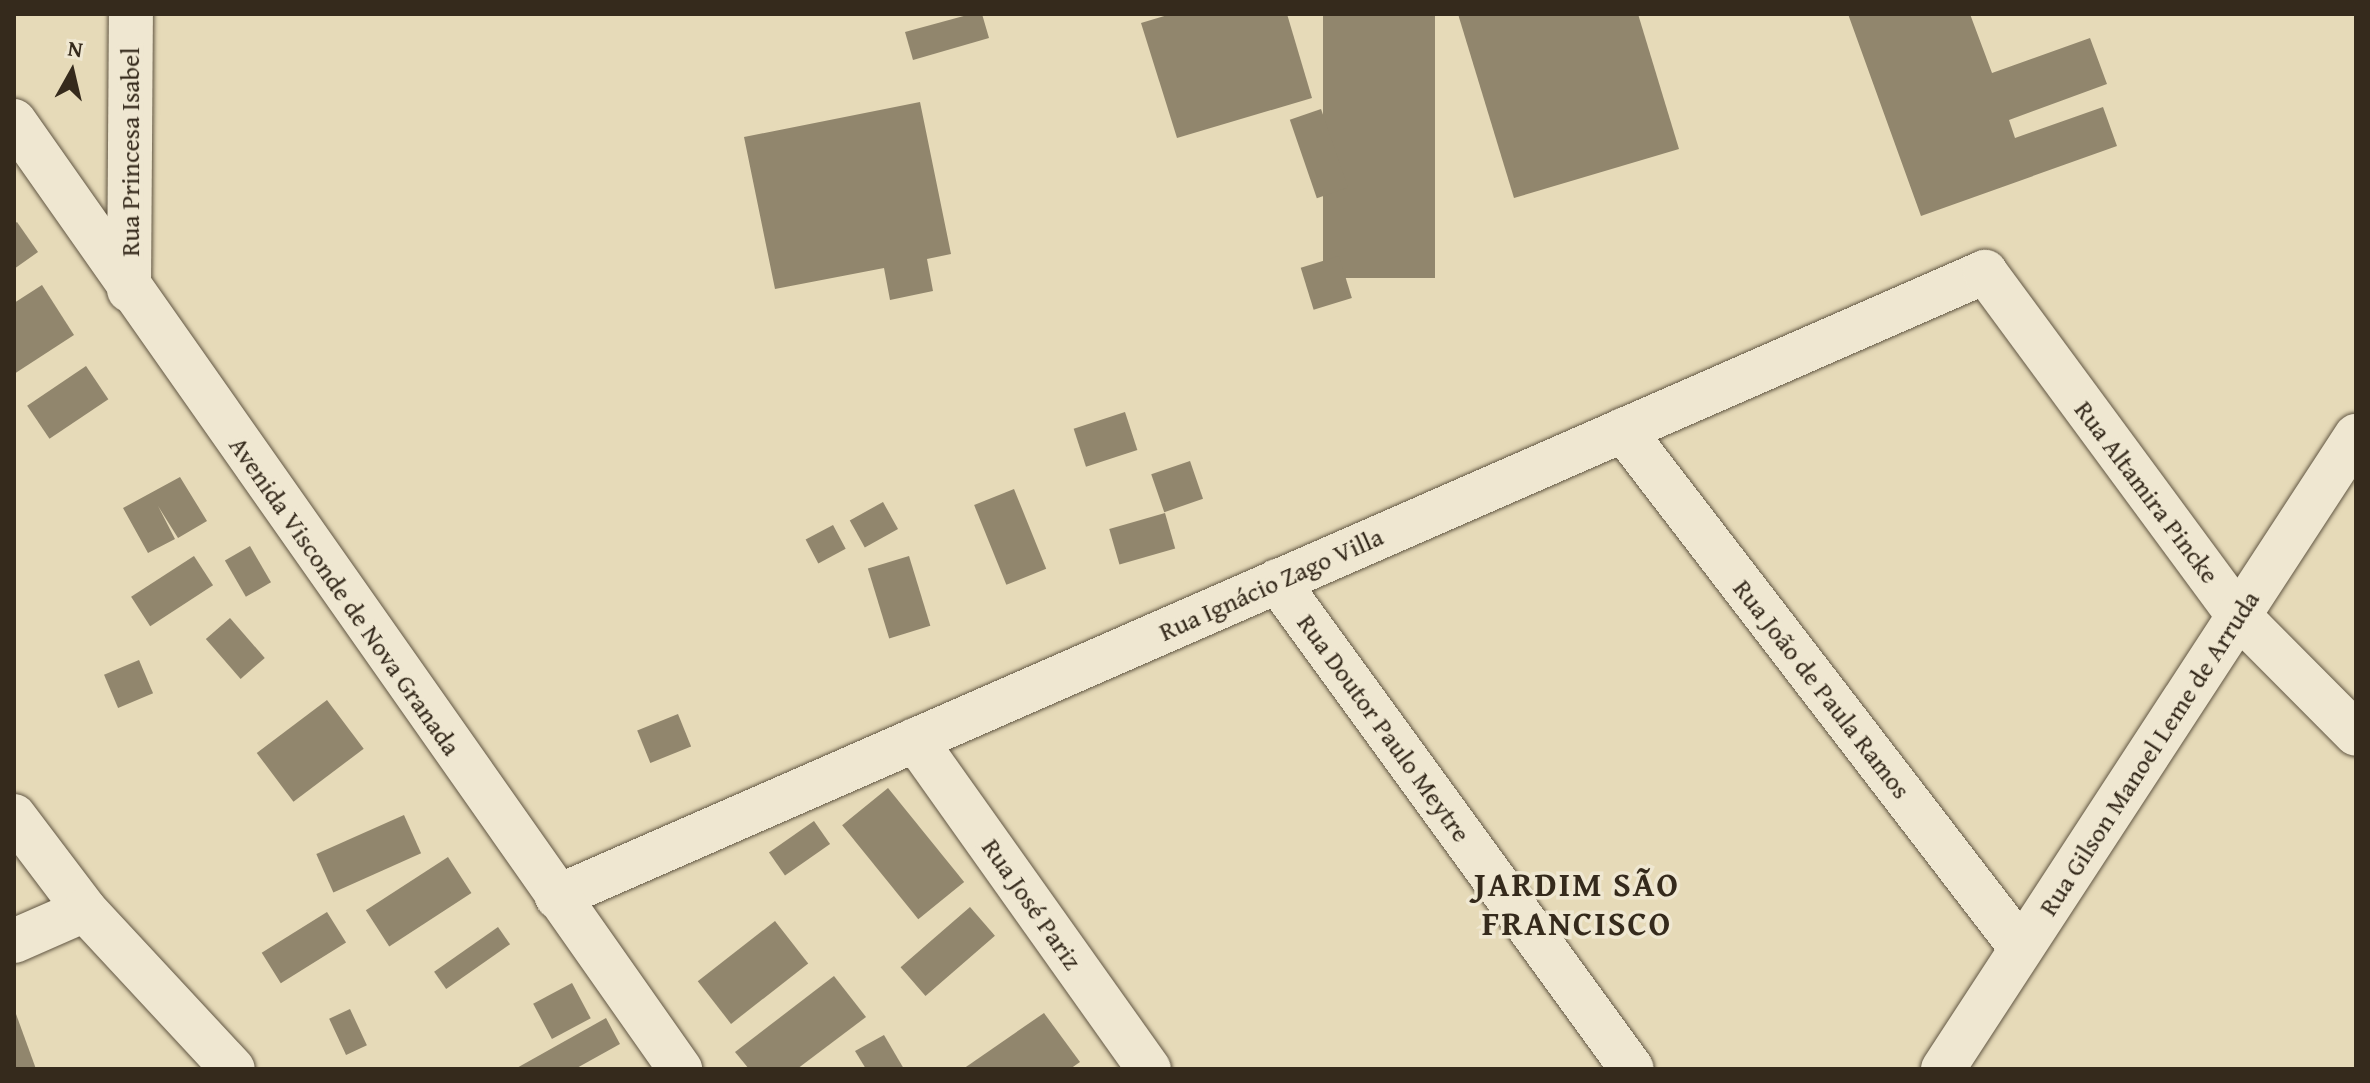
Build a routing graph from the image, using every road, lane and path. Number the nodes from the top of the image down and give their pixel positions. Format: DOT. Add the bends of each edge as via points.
graph roads {
  1 [pos="131,14"];
  2 [pos="14,121"];
  3 [pos="1985,272"];
  4 [pos="129,290"];
  5 [pos="1623,430"];
  6 [pos="2356,436"];
  7 [pos="1277,581"];
  8 [pos="2239,616"];
  9 [pos="2356,734"];
  10 [pos="915,740"];
  11 [pos="14,816"];
  12 [pos="557,897"];
  13 [pos="85,910"];
  14 [pos="14,941"];
  15 [pos="2021,948"];
  16 [pos="233,1069"];
  17 [pos="680,1069"];
  18 [pos="1149,1069"];
  19 [pos="1632,1069"];
  20 [pos="1943,1069"];
  1 -- 4 [label="street, Rua Princesa Isabel"];
  2 -- 4 [label="street, Avenida Visconde de Nova Granada"];
  3 -- 5 [label="street, Rua Ignácio Zago Villa"];
  3 -- 8 [label="street, Rua Altamira Pincke"];
  4 -- 12 [label="street, Avenida Visconde de Nova Granada"];
  5 -- 7 [label="street, Rua Ignácio Zago Villa"];
  5 -- 15 [label="street, Rua João de Paula Ramos"];
  6 -- 8 [label="street, Rua Gilson Manoel Leme de Arruda"];
  7 -- 10 [label="street, Rua Ignácio Zago Villa"];
  7 -- 19 [label="street, Rua Doutor Paulo Meytre"];
  8 -- 9 [label="street, Rua Altamira Pincke"];
  8 -- 15 [label="street, Rua Gilson Manoel Leme de Arruda"];
  10 -- 12 [label="street, Rua Ignácio Zago Villa"];
  10 -- 18 [label="street, Rua José Pariz"];
  11 -- 13 [label="street"];
  12 -- 17 [label="street, Avenida Visconde de Nova Granada"];
  13 -- 14 [label="street"];
  13 -- 16 [label="street"];
  15 -- 20 [label="street, Rua Gilson Manoel Leme de Arruda"];
}
